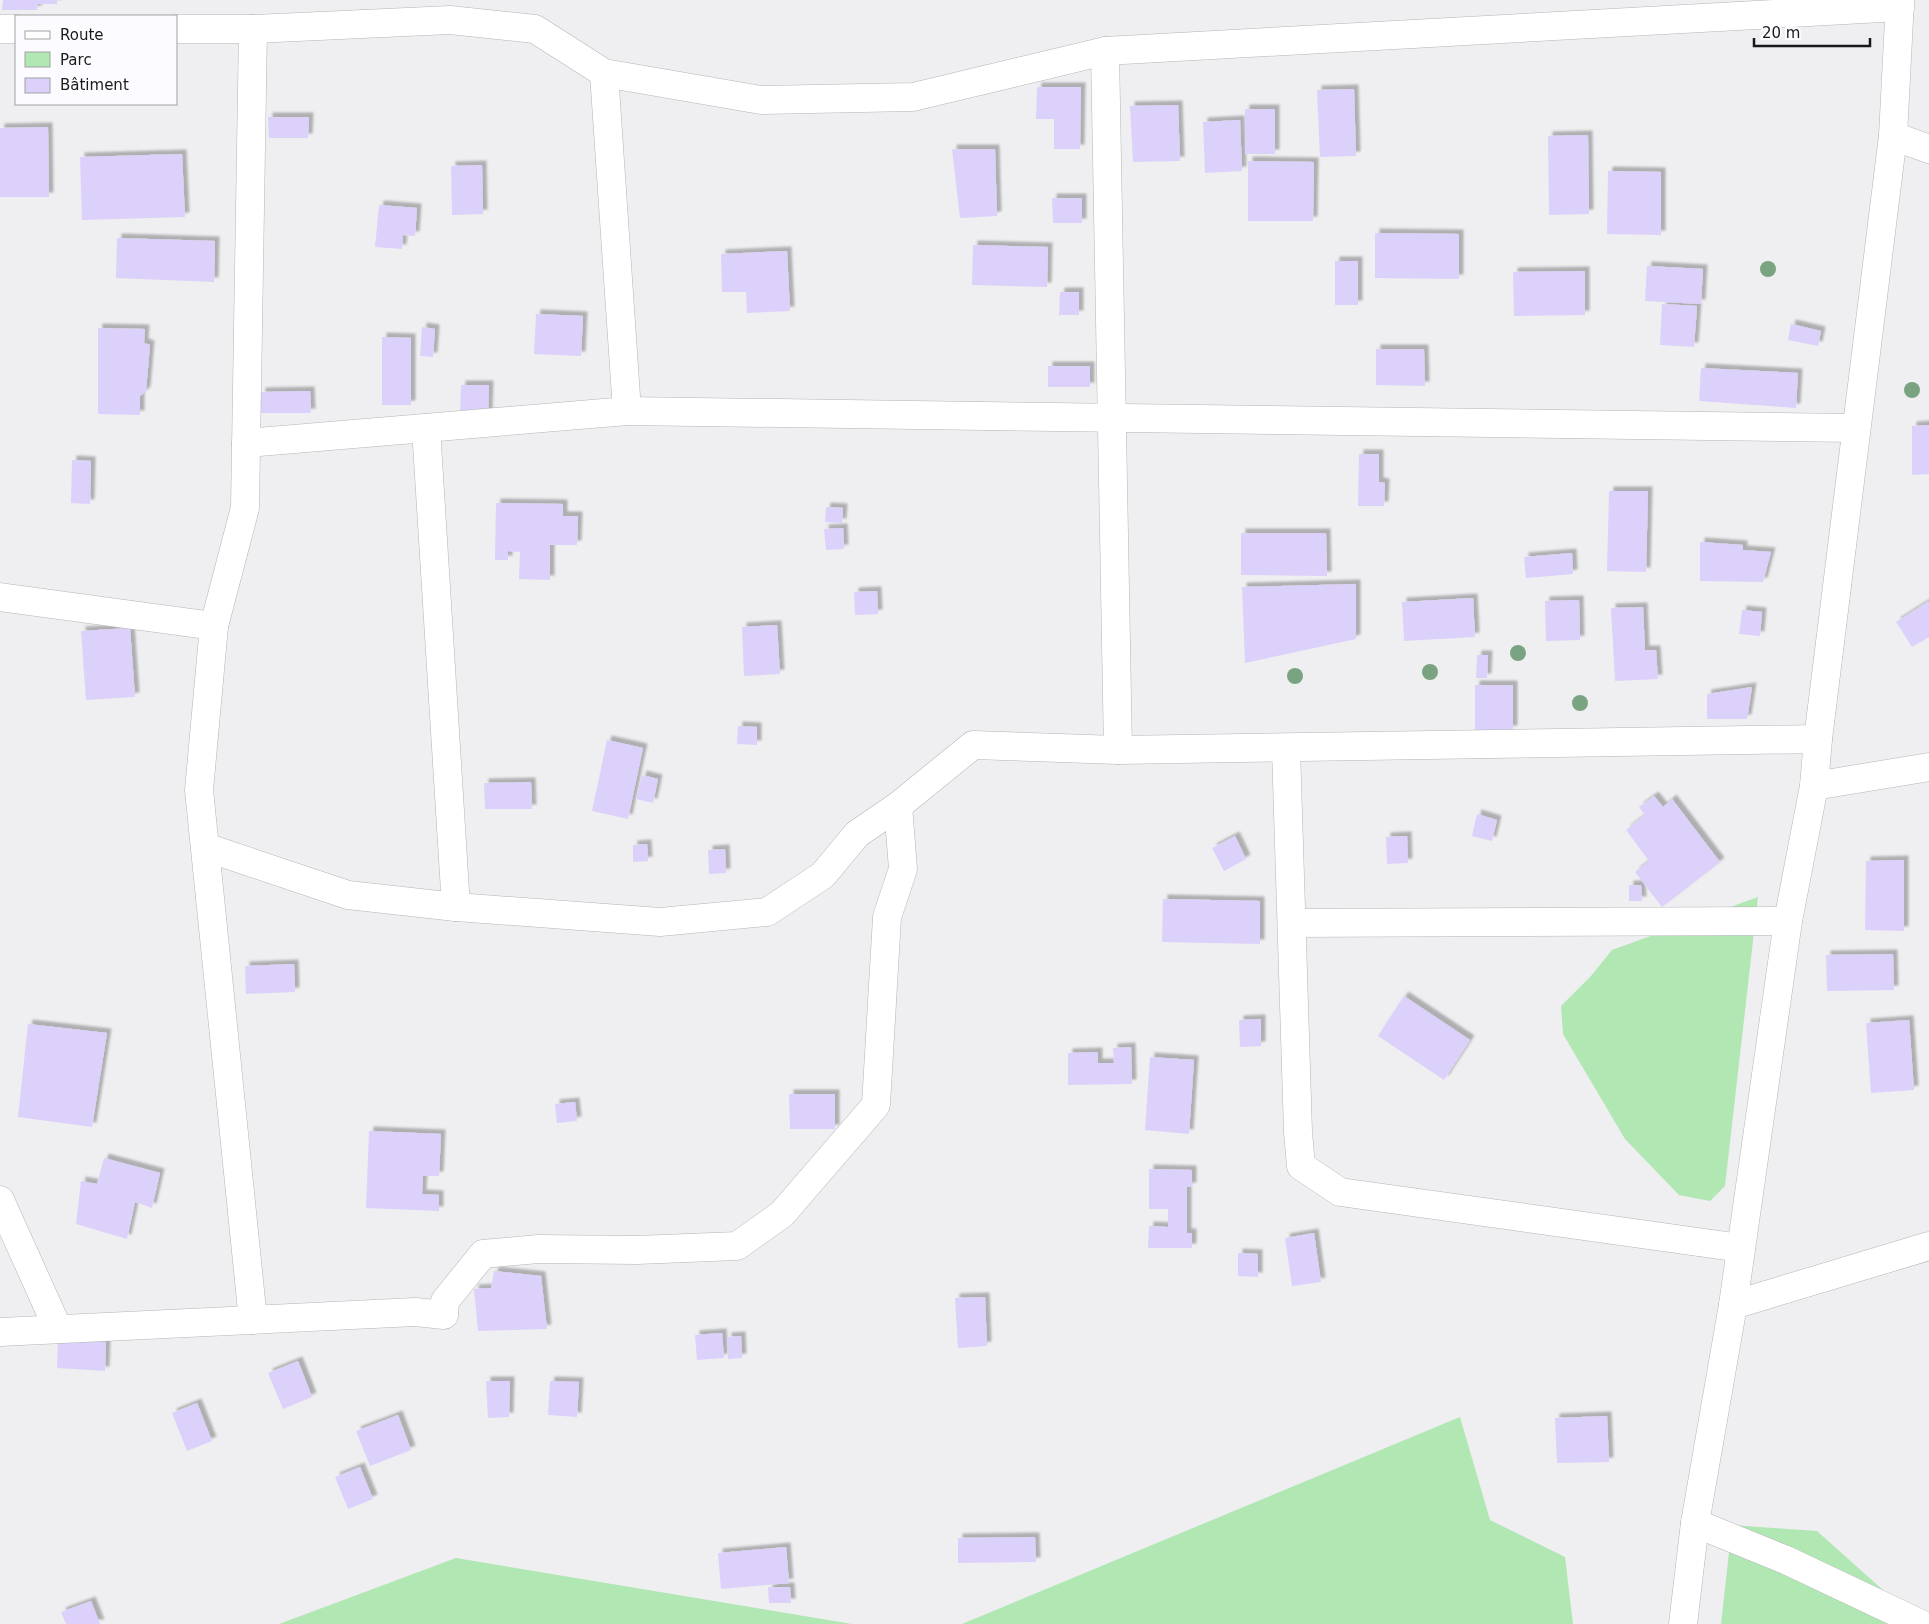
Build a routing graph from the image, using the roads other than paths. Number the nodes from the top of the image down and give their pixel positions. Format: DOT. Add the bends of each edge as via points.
graph roads {
  1 [pos="1900,3"];
  2 [pos="15,29"];
  3 [pos="178,29"];
  4 [pos="253,29"];
  5 [pos="0,30"];
  6 [pos="1105,51"];
  7 [pos="604,73"];
  8 [pos="1893,136"];
  9 [pos="1929,149"];
  10 [pos="627,411"];
  11 [pos="1112,418"];
  12 [pos="426,428"];
  13 [pos="1856,428"];
  14 [pos="246,443"];
  15 [pos="0,597"];
  16 [pos="214,626"];
  17 [pos="1818,739"];
  18 [pos="1286,749"];
  19 [pos="1118,750"];
  20 [pos="1929,767"];
  21 [pos="1814,786"];
  22 [pos="898,806"];
  23 [pos="205,847"];
  24 [pos="456,907"];
  25 [pos="1788,921"];
  26 [pos="1292,923"];
  27 [pos="0,1200"];
  28 [pos="1929,1246"];
  29 [pos="1741,1248"];
  30 [pos="1733,1304"];
  31 [pos="253,1320"];
  32 [pos="58,1329"];
  33 [pos="0,1332"];
  34 [pos="1696,1523"];
  35 [pos="1683,1624"];
  36 [pos="1921,1624"];
  1 -- 6 [label="street"];
  1 -- 8 [label="street"];
  2 -- 5 [label="street"];
  3 -- 4 [label="street"];
  4 -- 7 [label="street" via="450,20 535,29"];
  4 -- 14 [label="street"];
  6 -- 7 [label="street" via="913,97 761,100"];
  6 -- 11 [label="street"];
  7 -- 10 [label="street"];
  8 -- 9 [label="street"];
  8 -- 13 [label="street"];
  10 -- 11 [label="street"];
  10 -- 12 [label="street"];
  11 -- 13 [label="street"];
  11 -- 19 [label="street"];
  12 -- 14 [label="street"];
  12 -- 24 [label="street"];
  13 -- 17 [label="street"];
  14 -- 16 [label="street" via="245,508"];
  15 -- 16 [label="street"];
  16 -- 23 [label="street" via="200,790"];
  17 -- 18 [label="street"];
  17 -- 21 [label="street"];
  18 -- 19 [label="street"];
  18 -- 26 [label="street"];
  19 -- 22 [label="street" via="973,745"];
  20 -- 21 [label="street"];
  21 -- 25 [label="street"];
  22 -- 24 [label="street" via="857,834 823,875 767,912 660,922"];
  22 -- 31 [label="street" via="903,869 887,917 876,1105 782,1214 737,1246 538,1249 483,1254 445,1301 444,1315 415,1312"];
  23 -- 24 [label="street" via="348,895"];
  23 -- 31 [label="street"];
  25 -- 26 [label="street"];
  25 -- 29 [label="street"];
  26 -- 29 [label="street" via="1298,1132 1302,1166 1340,1192"];
  27 -- 32 [label="street"];
  28 -- 30 [label="street"];
  29 -- 30 [label="street"];
  30 -- 34 [label="street"];
  31 -- 32 [label="street"];
  32 -- 33 [label="street"];
  34 -- 35 [label="street"];
  34 -- 36 [label="street" via="1786,1560"];
}
